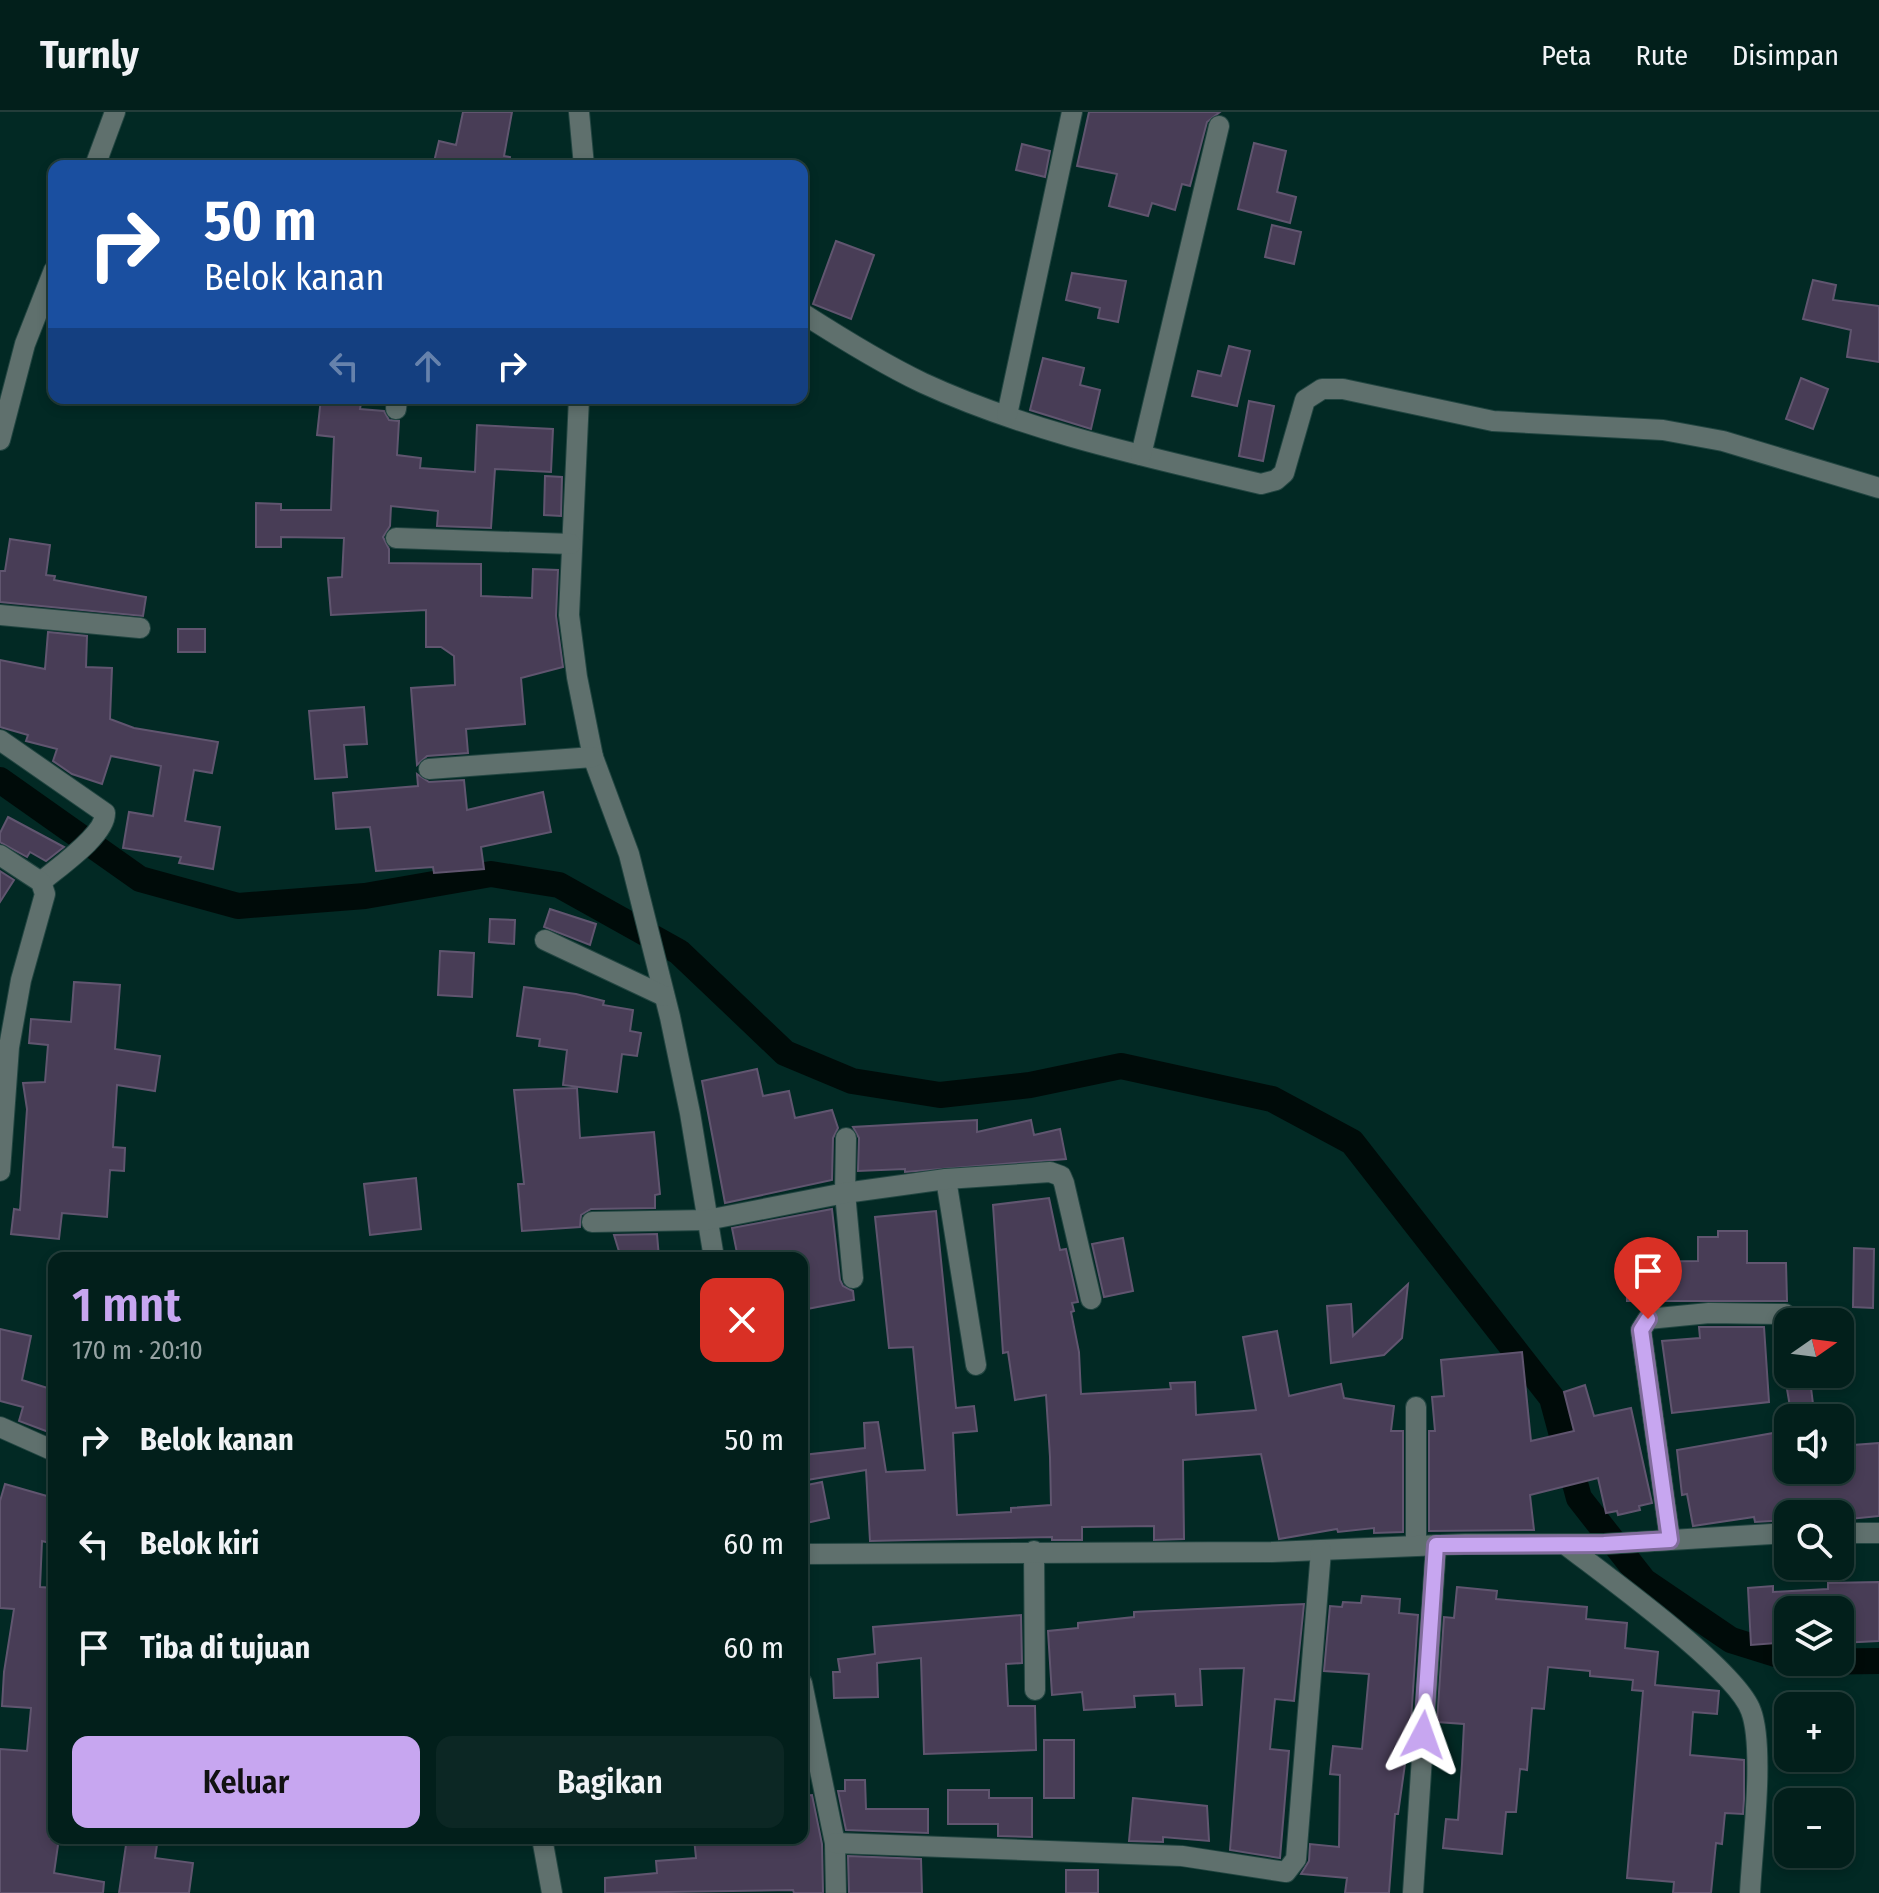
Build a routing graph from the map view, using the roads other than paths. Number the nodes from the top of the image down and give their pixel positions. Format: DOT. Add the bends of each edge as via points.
graph roads {
  1 [pos="115,112"];
  2 [pos="579,112"];
  3 [pos="1072,112"];
  4 [pos="1219,126"];
  5 [pos="97,160"];
  6 [pos="583,160"];
  7 [pos="48,285"];
  8 [pos="808,317"];
  9 [pos="579,404"];
  10 [pos="1007,415"];
  11 [pos="0,440"];
  12 [pos="1141,455"];
  13 [pos="1879,488"];
  14 [pos="396,538"];
  15 [pos="571,544"];
  16 [pos="0,615"];
  17 [pos="140,628"];
  18 [pos="0,740"];
  19 [pos="593,757"];
  20 [pos="429,769"];
  21 [pos="0,855"];
  22 [pos="41,882"];
  23 [pos="545,940"];
  24 [pos="664,996"];
  25 [pos="846,1138"];
  26 [pos="0,1171"];
  27 [pos="946,1179"];
  28 [pos="845,1193"];
  29 [pos="707,1220"];
  30 [pos="592,1222"];
  31 [pos="713,1252"];
  32 [pos="853,1278"];
  33 [pos="1091,1299"];
  34 [pos="1774,1314"];
  35 [pos="976,1365"];
  36 [pos="1416,1407"];
  37 [pos="0,1427"];
  38 [pos="48,1448"];
  39 [pos="1854,1533"];
  40 [pos="1879,1533"];
  41 [pos="1774,1534"];
  42 [pos="1659,1541"];
  43 [pos="1566,1545"];
  44 [pos="1426,1546"];
  45 [pos="1034,1551"];
  46 [pos="1321,1551"];
  47 [pos="808,1554"];
  48 [pos="1035,1690"];
  49 [pos="810,1762"];
  50 [pos="835,1843"];
  51 [pos="543,1844"];
  52 [pos="552,1893"];
  53 [pos="836,1893"];
  54 [pos="1413,1893"];
  55 [pos="1750,1893"];
  1 -- 5 [label="street"];
  2 -- 6 [label="street"];
  3 -- 10 [label="street"];
  4 -- 12 [label="street"];
  7 -- 11 [label="street" via="25,344"];
  8 -- 10 [label="street" via="924,384"];
  9 -- 15 [label="street"];
  10 -- 12 [label="street"];
  12 -- 13 [label="street" via="1261,484 1276,480 1292,455 1305,400 1322,389 1343,389 1493,421 1693,435"];
  14 -- 15 [label="street"];
  15 -- 19 [label="street" via="569,615"];
  16 -- 17 [label="street"];
  18 -- 22 [label="street" via="101,808 105,819 83,847"];
  19 -- 20 [label="street"];
  19 -- 24 [label="street" via="629,854"];
  21 -- 22 [label="street"];
  22 -- 26 [label="street" via="43,903 9,1047"];
  23 -- 24 [label="street"];
  24 -- 29 [label="street"];
  25 -- 28 [label="street"];
  27 -- 28 [label="street"];
  27 -- 33 [label="street" via="1050,1172 1061,1176"];
  27 -- 35 [label="street"];
  28 -- 29 [label="street"];
  28 -- 32 [label="street"];
  29 -- 30 [label="street"];
  29 -- 31 [label="street"];
  34 -- 42 [label="street" via="1709,1313 1644,1322"];
  36 -- 44 [label="street"];
  37 -- 38 [label="street"];
  39 -- 40 [label="street"];
  41 -- 42 [label="street"];
  42 -- 43 [label="street"];
  43 -- 44 [label="street"];
  43 -- 55 [label="street" via="1660,1618 1743,1693 1757,1734"];
  44 -- 46 [label="street"];
  44 -- 54 [label="street"];
  45 -- 46 [label="street"];
  45 -- 47 [label="street"];
  45 -- 48 [label="street"];
  46 -- 50 [label="street" via="1296,1859 1286,1872 1182,1856"];
  49 -- 50 [label="street"];
  50 -- 53 [label="street"];
  51 -- 52 [label="street"];
}
